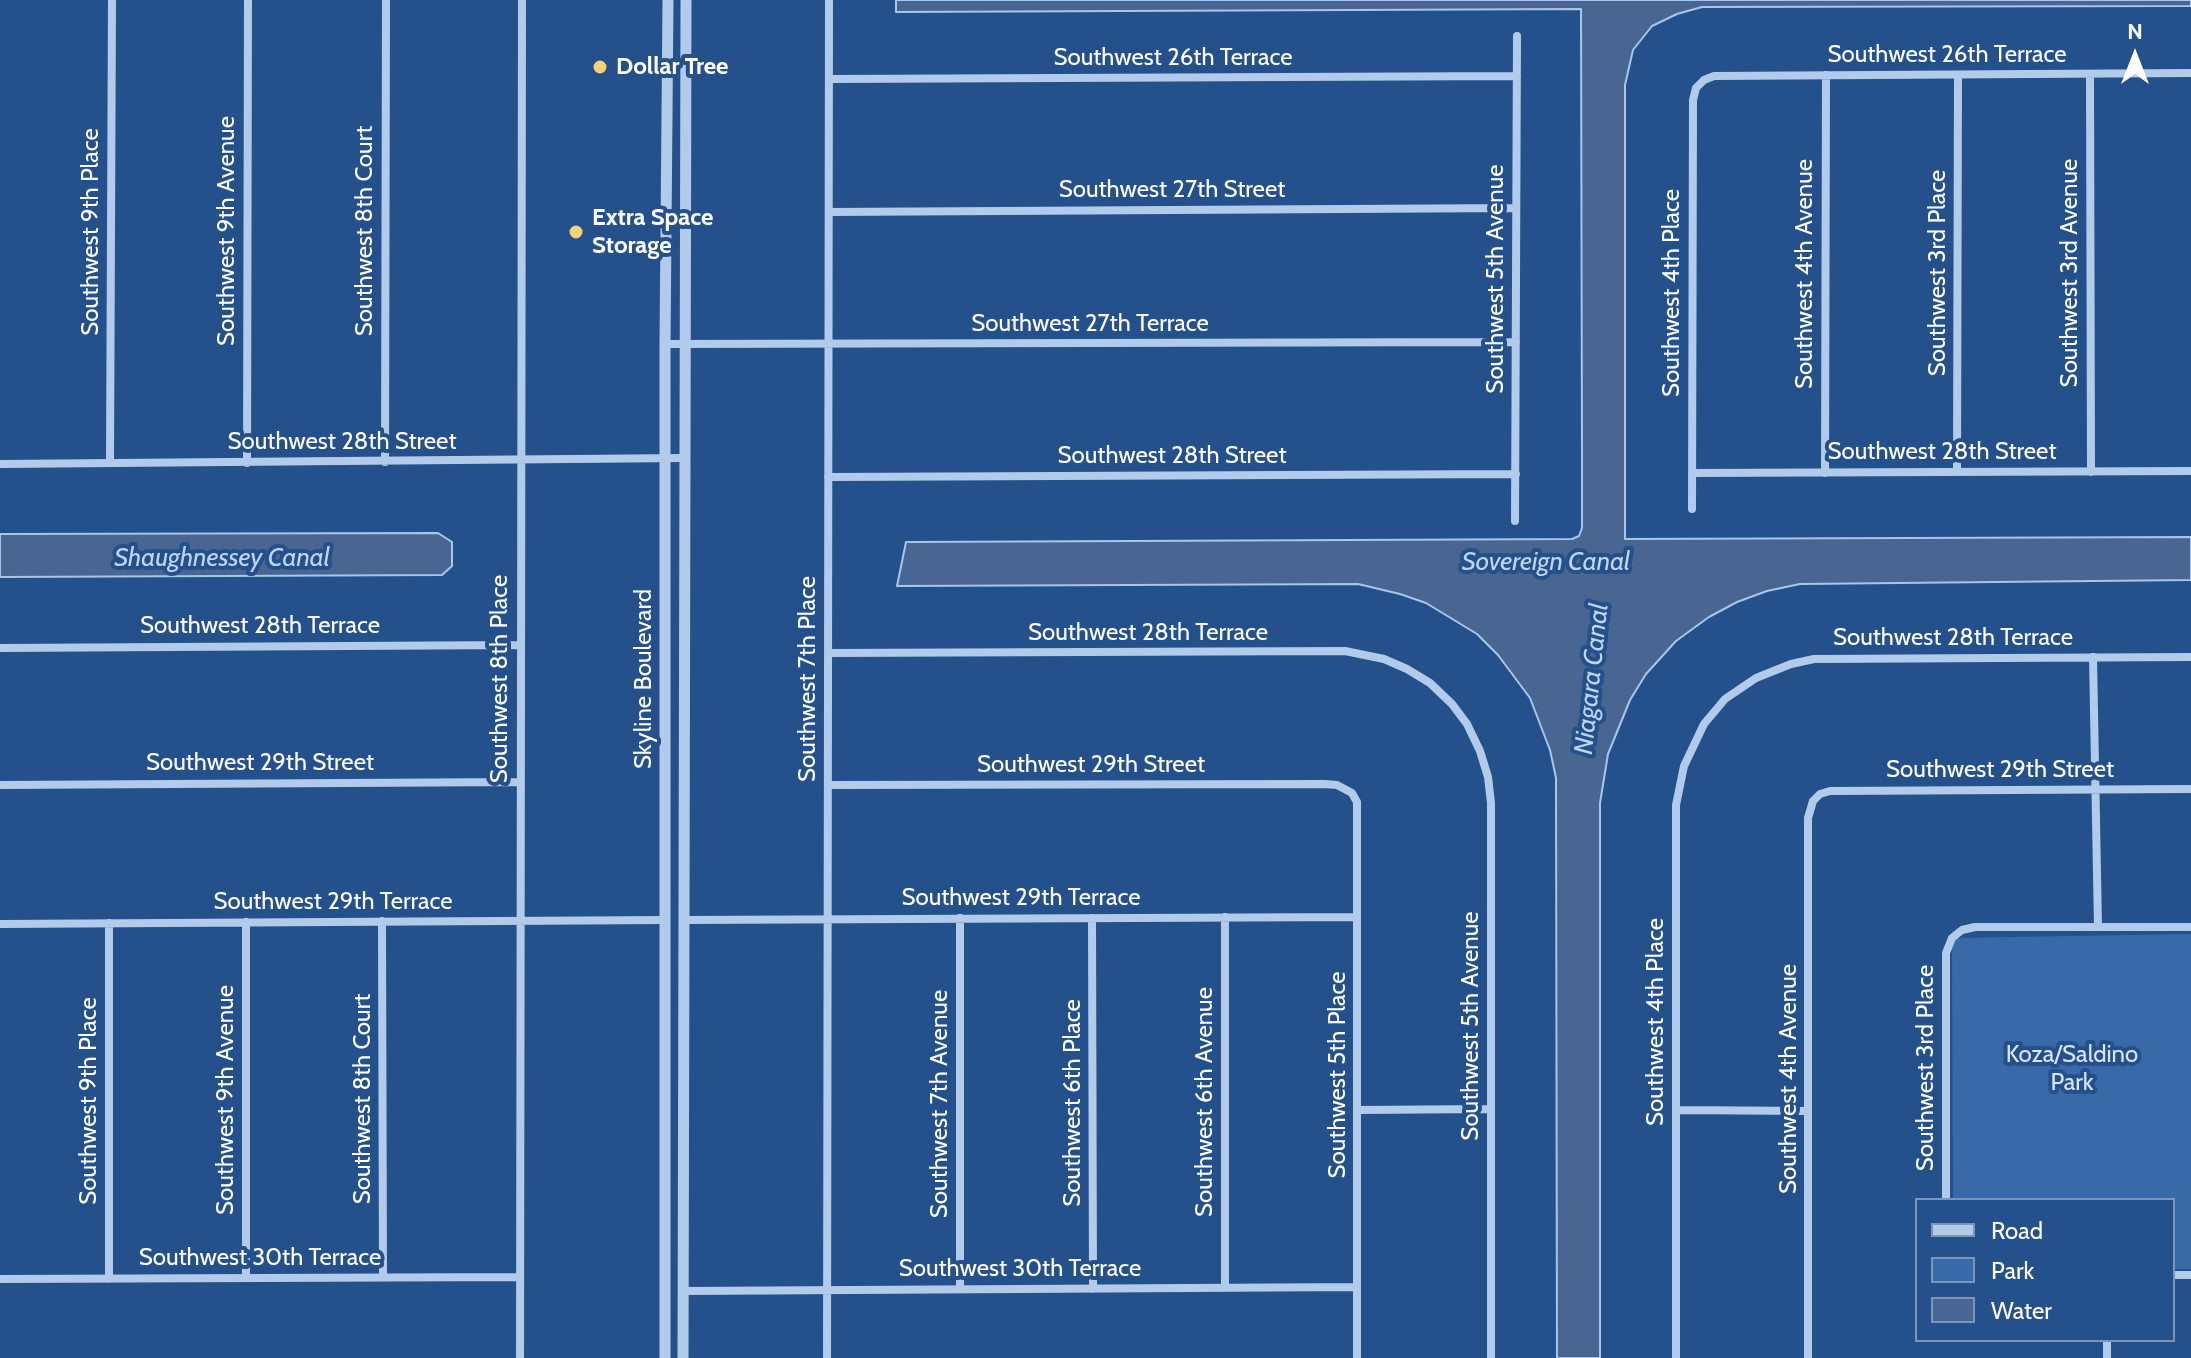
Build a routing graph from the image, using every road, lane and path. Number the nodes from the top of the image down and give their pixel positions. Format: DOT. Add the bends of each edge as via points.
graph roads {
  1 [pos="112,0"];
  2 [pos="248,0"];
  3 [pos="386,0"];
  4 [pos="522,0"];
  5 [pos="668,0"];
  6 [pos="686,0"];
  7 [pos="829,0"];
  8 [pos="1517,36"];
  9 [pos="2191,73"];
  10 [pos="2090,74"];
  11 [pos="1826,75"];
  12 [pos="1958,75"];
  13 [pos="1517,76"];
  14 [pos="830,79"];
  15 [pos="1704,80"];
  16 [pos="1516,208"];
  17 [pos="829,212"];
  18 [pos="1516,342"];
  19 [pos="665,344"];
  20 [pos="685,344"];
  21 [pos="828,345"];
  22 [pos="667,457"];
  23 [pos="685,458"];
  24 [pos="520,461"];
  25 [pos="385,462"];
  26 [pos="110,463"];
  27 [pos="247,463"];
  28 [pos="0,464"];
  29 [pos="2191,471"];
  30 [pos="1957,472"];
  31 [pos="2091,472"];
  32 [pos="1692,473"];
  33 [pos="1825,473"];
  34 [pos="1516,474"];
  35 [pos="828,477"];
  36 [pos="1692,509"];
  37 [pos="1515,521"];
  38 [pos="521,645"];
  39 [pos="0,648"];
  40 [pos="828,653"];
  41 [pos="2093,657"];
  42 [pos="2191,657"];
  43 [pos="1725,699"];
  44 [pos="1452,704"];
  45 [pos="520,782"];
  46 [pos="0,785"];
  47 [pos="829,785"];
  48 [pos="2191,789"];
  49 [pos="2095,790"];
  50 [pos="1352,793"];
  51 [pos="1813,801"];
  52 [pos="1225,917"];
  53 [pos="1357,917"];
  54 [pos="960,918"];
  55 [pos="1092,918"];
  56 [pos="828,919"];
  57 [pos="666,920"];
  58 [pos="684,920"];
  59 [pos="382,921"];
  60 [pos="520,921"];
  61 [pos="246,922"];
  62 [pos="109,923"];
  63 [pos="0,924"];
  64 [pos="2098,927"];
  65 [pos="2191,927"];
  66 [pos="1491,1109"];
  67 [pos="1357,1110"];
  68 [pos="1676,1110"];
  69 [pos="1808,1111"];
  70 [pos="1946,1198"];
  71 [pos="383,1277"];
  72 [pos="520,1277"];
  73 [pos="246,1278"];
  74 [pos="0,1279"];
  75 [pos="109,1279"];
  76 [pos="1357,1287"];
  77 [pos="1225,1288"];
  78 [pos="960,1289"];
  79 [pos="1093,1289"];
  80 [pos="826,1290"];
  81 [pos="665,1291"];
  82 [pos="683,1291"];
  83 [pos="520,1358"];
  84 [pos="665,1358"];
  85 [pos="683,1358"];
  86 [pos="827,1358"];
  87 [pos="1357,1358"];
  88 [pos="1491,1358"];
  89 [pos="1676,1358"];
  90 [pos="1808,1358"];
  1 -- 26 [label="street, Southwest 9th Place"];
  2 -- 27 [label="street, Southwest 9th Avenue"];
  3 -- 25 [label="street, Southwest 8th Court"];
  4 -- 24 [label="street, Southwest 8th Place"];
  5 -- 19 [label="street, Skyline Boulevard"];
  6 -- 20 [label="street, Skyline Boulevard"];
  7 -- 14 [label="street, Southwest 7th Place"];
  8 -- 13 [label="street, Southwest 5th Avenue"];
  9 -- 10 [label="street, Southwest 26th Terrace"];
  10 -- 12 [label="street, Southwest 26th Terrace"];
  10 -- 31 [label="street, Southwest 3rd Avenue"];
  11 -- 12 [label="street, Southwest 26th Terrace"];
  11 -- 15 [label="street, Southwest 26th Terrace"];
  11 -- 33 [label="street, Southwest 4th Avenue"];
  12 -- 30 [label="street, Southwest 3rd Place"];
  13 -- 14 [label="street, Southwest 26th Terrace"];
  13 -- 16 [label="street, Southwest 5th Avenue"];
  14 -- 17 [label="street, Southwest 7th Place"];
  15 -- 32 [label="street, Southwest 4th Place" via="1693,100"];
  16 -- 17 [label="street, Southwest 27th Street"];
  16 -- 18 [label="street, Southwest 5th Avenue"];
  17 -- 21 [label="street, Southwest 7th Place"];
  18 -- 21 [label="street, Southwest 27th Terrace"];
  18 -- 34 [label="street, Southwest 5th Avenue"];
  19 -- 20 [label="street, Southwest 27th Terrace"];
  19 -- 22 [label="street, Skyline Boulevard"];
  20 -- 21 [label="street, Southwest 27th Terrace"];
  20 -- 23 [label="street, Skyline Boulevard"];
  21 -- 35 [label="street, Southwest 7th Place"];
  22 -- 23 [label="street, Southwest 28th Street"];
  22 -- 24 [label="street, Southwest 28th Street"];
  22 -- 57 [label="street, Skyline Boulevard"];
  23 -- 58 [label="street, Skyline Boulevard"];
  24 -- 25 [label="street, Southwest 28th Street"];
  24 -- 38 [label="street, Southwest 8th Place"];
  25 -- 27 [label="street, Southwest 28th Street"];
  26 -- 27 [label="street, Southwest 28th Street"];
  26 -- 28 [label="street, Southwest 28th Street"];
  29 -- 31 [label="street, Southwest 28th Street"];
  30 -- 31 [label="street, Southwest 28th Street"];
  30 -- 33 [label="street, Southwest 28th Street"];
  32 -- 33 [label="street, Southwest 28th Street"];
  32 -- 36 [label="street, Southwest 4th Place"];
  34 -- 35 [label="street, Southwest 28th Street"];
  34 -- 37 [label="street, Southwest 5th Avenue"];
  35 -- 40 [label="street, Southwest 7th Place"];
  38 -- 39 [label="street, Southwest 28th Terrace"];
  38 -- 45 [label="street, Southwest 8th Place"];
  40 -- 44 [label="street, Southwest 28th Terrace" via="1345,651 1407,669"];
  40 -- 47 [label="street, Southwest 7th Place"];
  41 -- 42 [label="street, Southwest 28th Terrace"];
  41 -- 43 [label="street, Southwest 28th Terrace" via="1814,659 1756,678"];
  41 -- 49 [label="street"];
  43 -- 68 [label="street, Southwest 4th Place" via="1693,743 1677,791"];
  44 -- 66 [label="street, Southwest 5th Avenue" via="1480,751 1490,790"];
  45 -- 46 [label="street, Southwest 29th Street"];
  45 -- 60 [label="street, Southwest 8th Place"];
  47 -- 50 [label="street, Southwest 29th Street" via="1325,784"];
  47 -- 56 [label="street, Southwest 7th Place"];
  48 -- 49 [label="street, Southwest 29th Street"];
  49 -- 51 [label="street, Southwest 29th Street" via="1830,791"];
  49 -- 64 [label="street"];
  50 -- 53 [label="street, Southwest 5th Place" via="1357,802"];
  51 -- 69 [label="street, Southwest 4th Avenue" via="1808,818"];
  52 -- 53 [label="street, Southwest 29th Terrace"];
  52 -- 55 [label="street, Southwest 29th Terrace"];
  52 -- 77 [label="street, Southwest 6th Avenue"];
  53 -- 67 [label="street, Southwest 5th Place"];
  54 -- 55 [label="street, Southwest 29th Terrace"];
  54 -- 56 [label="street, Southwest 29th Terrace"];
  54 -- 78 [label="street, Southwest 7th Avenue"];
  55 -- 79 [label="street, Southwest 6th Place"];
  56 -- 58 [label="street, Southwest 29th Terrace"];
  56 -- 80 [label="street, Southwest 7th Place"];
  57 -- 58 [label="street"];
  57 -- 60 [label="street, Southwest 29th Terrace"];
  57 -- 81 [label="street, Skyline Boulevard"];
  58 -- 82 [label="street, Skyline Boulevard"];
  59 -- 60 [label="street, Southwest 29th Terrace"];
  59 -- 61 [label="street, Southwest 29th Terrace"];
  59 -- 71 [label="street, Southwest 8th Court"];
  60 -- 72 [label="street, Southwest 8th Place"];
  61 -- 62 [label="street, Southwest 29th Terrace"];
  61 -- 73 [label="street, Southwest 9th Avenue"];
  62 -- 63 [label="street, Southwest 29th Terrace"];
  62 -- 75 [label="street, Southwest 9th Place"];
  64 -- 65 [label="street"];
  64 -- 70 [label="street, Southwest 3rd Place" via="1975,927 1952,938 1946,953"];
  66 -- 67 [label="street"];
  66 -- 88 [label="street, Southwest 5th Avenue"];
  67 -- 76 [label="street, Southwest 5th Place"];
  68 -- 69 [label="street"];
  68 -- 89 [label="street, Southwest 4th Place"];
  69 -- 90 [label="street, Southwest 4th Avenue"];
  71 -- 72 [label="street, Southwest 30th Terrace"];
  71 -- 73 [label="street, Southwest 30th Terrace"];
  72 -- 83 [label="street, Southwest 8th Place"];
  73 -- 75 [label="street, Southwest 30th Terrace"];
  74 -- 75 [label="street, Southwest 30th Terrace"];
  76 -- 77 [label="street, Southwest 30th Terrace"];
  76 -- 87 [label="street, Southwest 5th Place"];
  77 -- 79 [label="street, Southwest 30th Terrace"];
  78 -- 79 [label="street, Southwest 30th Terrace"];
  78 -- 80 [label="street, Southwest 30th Terrace"];
  80 -- 82 [label="street, Southwest 30th Terrace"];
  80 -- 86 [label="street, Southwest 7th Place"];
  81 -- 82 [label="street"];
  81 -- 84 [label="street, Skyline Boulevard"];
  82 -- 85 [label="street, Skyline Boulevard"];
}
